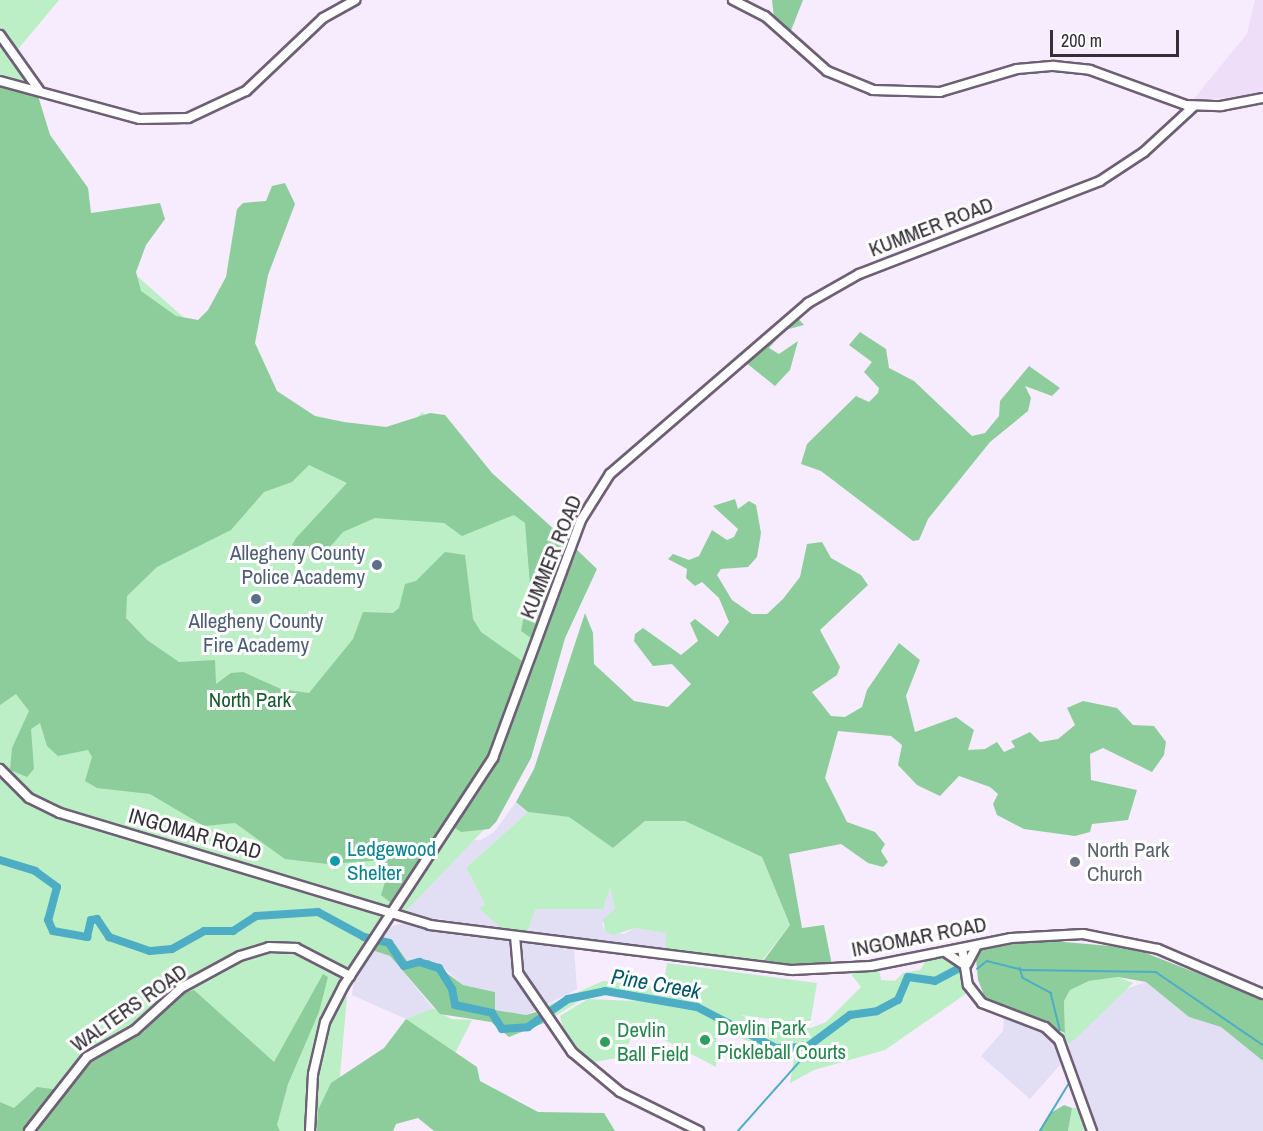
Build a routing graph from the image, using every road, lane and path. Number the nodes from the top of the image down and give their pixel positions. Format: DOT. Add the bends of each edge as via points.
graph roads {
  1 [pos="355,0"];
  2 [pos="733,0"];
  3 [pos="0,35"];
  4 [pos="21,65"];
  5 [pos="0,81"];
  6 [pos="10,82"];
  7 [pos="39,90"];
  8 [pos="1263,98"];
  9 [pos="1171,102"];
  10 [pos="1194,106"];
  11 [pos="1176,121"];
  12 [pos="0,769"];
  13 [pos="390,915"];
  14 [pos="515,936"];
  15 [pos="977,945"];
  16 [pos="962,948"];
  17 [pos="945,952"];
  18 [pos="965,964"];
  19 [pos="350,976"];
  20 [pos="1263,994"];
  21 [pos="29,1131"];
  22 [pos="310,1131"];
  23 [pos="699,1131"];
  24 [pos="1092,1131"];
  1 -- 7 [label="street" via="323,18 252,86 195,116 147,120"];
  2 -- 9 [label="street" via="765,16 827,71 873,90 940,92 1025,68 1063,66 1097,73"];
  3 -- 4 [label="street"];
  4 -- 6 [label="street"];
  4 -- 7 [label="street"];
  5 -- 6 [label="street"];
  6 -- 7 [label="street"];
  8 -- 10 [label="street"];
  9 -- 10 [label="street"];
  9 -- 11 [label="street"];
  10 -- 11 [label="street, KUMMER ROAD"];
  11 -- 13 [label="street, KUMMER ROAD" via="1137,158 1100,181 885,264 824,292 778,324 623,460 581,520 493,758"];
  12 -- 13 [label="main road, INGOMAR ROAD" via="20,791 51,809"];
  13 -- 14 [label="main road, INGOMAR ROAD"];
  13 -- 19 [label="street, KUMMER ROAD"];
  14 -- 17 [label="main road, INGOMAR ROAD" via="792,970 871,966"];
  14 -- 23 [label="street" via="516,970 546,1020 606,1083"];
  15 -- 16 [label="main road, INGOMAR ROAD"];
  15 -- 18 [label="main road"];
  15 -- 20 [label="main road, INGOMAR ROAD" via="1050,934 1114,938 1158,949"];
  16 -- 17 [label="main road, INGOMAR ROAD"];
  16 -- 18 [label="street"];
  17 -- 18 [label="main road"];
  18 -- 24 [label="street" via="973,990 993,1010 1056,1036"];
  19 -- 21 [label="street, WALTERS ROAD" via="296,948 269,947 240,956 181,988 132,1033 87,1057"];
  19 -- 22 [label="street, KUMMER ROAD" via="325,1022 317,1051"];
}
